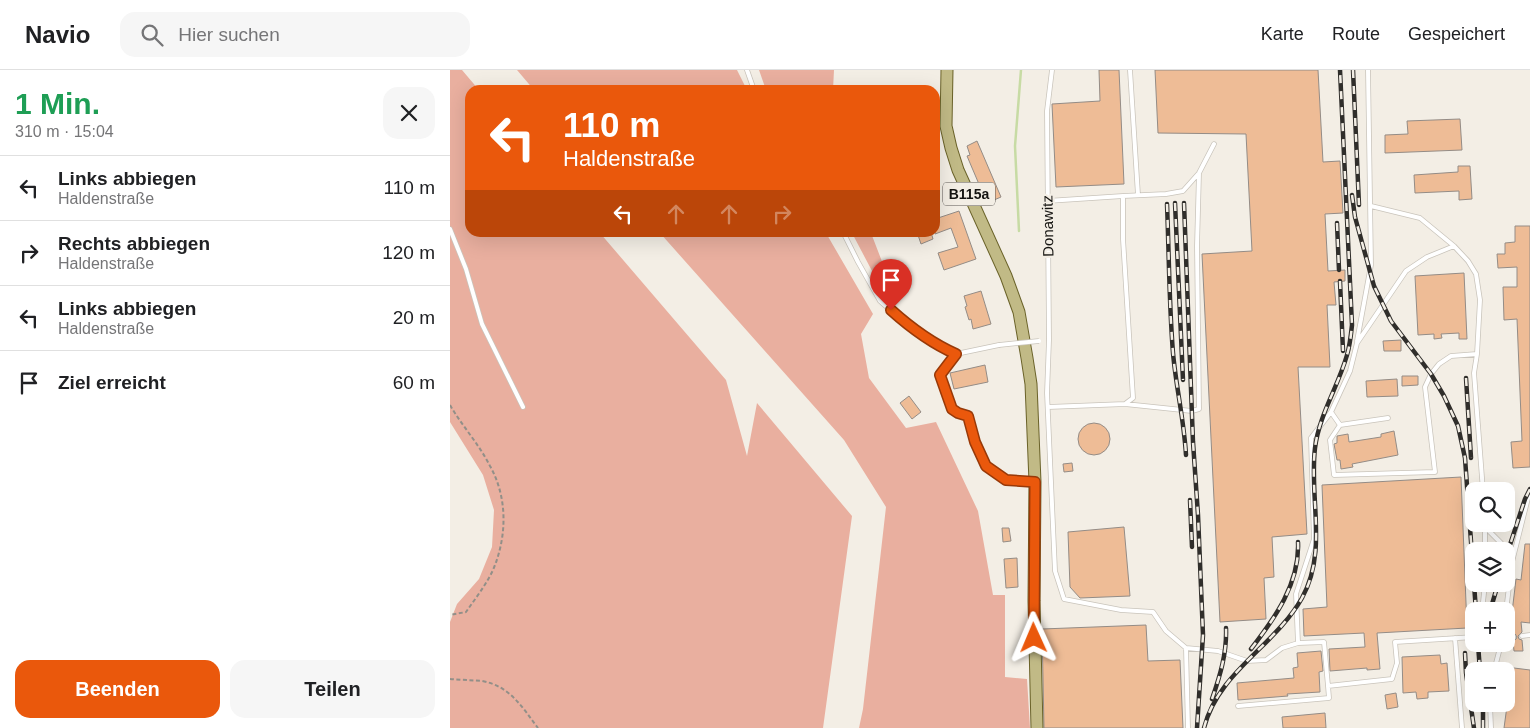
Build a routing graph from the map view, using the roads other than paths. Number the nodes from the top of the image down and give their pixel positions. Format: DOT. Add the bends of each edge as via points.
graph roads {
  1 [pos="748,70"];
  2 [pos="948,70"];
  3 [pos="1052,70"];
  4 [pos="1130,70"];
  5 [pos="1368,70"];
  6 [pos="752,85"];
  7 [pos="1214,144"];
  8 [pos="1199,173"];
  9 [pos="1138,195"];
  10 [pos="1123,196"];
  11 [pos="1047,201"];
  12 [pos="1371,206"];
  13 [pos="450,229"];
  14 [pos="846,237"];
  15 [pos="1454,246"];
  16 [pos="1050,340"];
  17 [pos="1356,343"];
  18 [pos="956,354"];
  19 [pos="1477,354"];
  20 [pos="1126,404"];
  21 [pos="523,407"];
  22 [pos="1048,407"];
  23 [pos="1331,412"];
  24 [pos="1388,418"];
  25 [pos="1340,425"];
  26 [pos="1035,482"];
  27 [pos="1481,482"];
  28 [pos="1530,495"];
  29 [pos="1491,532"];
  30 [pos="1500,542"];
  31 [pos="1515,550"];
  32 [pos="1522,636"];
  33 [pos="1530,636"];
  34 [pos="1465,637"];
  35 [pos="1455,638"];
  36 [pos="1298,643"];
  37 [pos="1186,648"];
  38 [pos="1328,686"];
  39 [pos="1238,706"];
  40 [pos="1490,712"];
  41 [pos="1037,728"];
  42 [pos="1188,728"];
  43 [pos="1462,728"];
  44 [pos="1490,728"];
  1 -- 6 [label="lane"];
  2 -- 26 [label="main road, B115a" via="946,126 951,148 1019,312 1030,384"];
  3 -- 11 [label="lane, Donawitz" via="1047,112"];
  4 -- 9 [label="lane"];
  5 -- 12 [label="lane"];
  7 -- 8 [label="lane"];
  8 -- 9 [label="lane" via="1183,191"];
  8 -- 20 [label="lane" via="1196,246 1200,409 1192,411"];
  9 -- 10 [label="lane"];
  10 -- 11 [label="lane"];
  10 -- 20 [label="lane" via="1133,398"];
  11 -- 16 [label="lane, Donawitz"];
  12 -- 15 [label="lane" via="1420,218"];
  12 -- 17 [label="lane" via="1371,265"];
  13 -- 21 [label="lane" via="482,324"];
  14 -- 18 [label="lane" via="880,301 912,329"];
  15 -- 17 [label="lane" via="1427,256 1406,271"];
  15 -- 19 [label="lane" via="1476,274 1480,300"];
  16 -- 18 [label="lane, bridge" via="999,345"];
  16 -- 22 [label="lane, Donawitz"];
  17 -- 23 [label="lane" via="1350,371"];
  18 -- 26 [label="lane" via="940,375 952,409 968,416 986,466 1006,480"];
  19 -- 25 [label="lane" via="1451,356 1435,369 1425,387 1435,472 1334,475 1330,440"];
  19 -- 27 [label="lane" via="1474,373"];
  20 -- 22 [label="lane"];
  22 -- 37 [label="lane, Donawitz" via="1055,571 1064,599 1121,610 1153,612 1166,631"];
  23 -- 25 [label="lane"];
  23 -- 36 [label="lane" via="1310,438 1314,539 1296,594"];
  24 -- 25 [label="lane"];
  26 -- 41 [label="main road, B115a"];
  28 -- 31 [label="lane"];
  29 -- 30 [label="lane"];
  32 -- 33 [label="lane"];
  34 -- 35 [label="lane"];
  35 -- 38 [label="lane" via="1395,642 1396,663 1392,679"];
  35 -- 43 [label="lane"];
  36 -- 37 [label="lane" via="1282,648 1266,660 1247,660 1218,651"];
  36 -- 38 [label="lane" via="1324,642"];
  37 -- 42 [label="lane"];
  38 -- 39 [label="lane" via="1329,698"];
  40 -- 44 [label="lane"];
}
